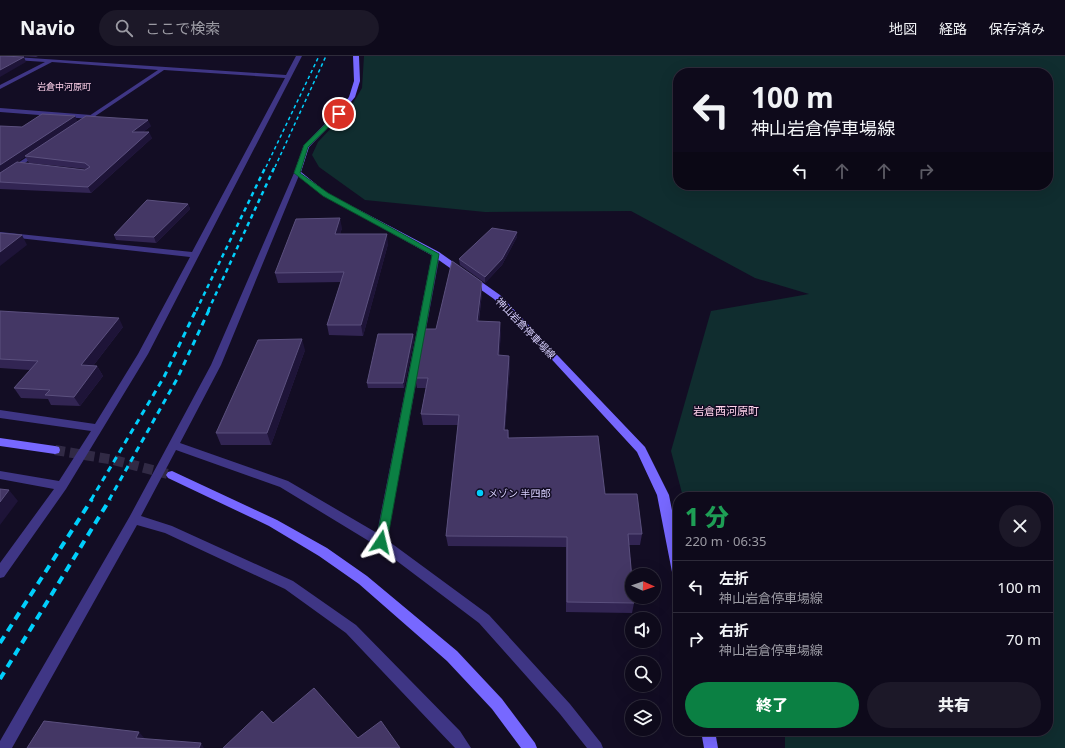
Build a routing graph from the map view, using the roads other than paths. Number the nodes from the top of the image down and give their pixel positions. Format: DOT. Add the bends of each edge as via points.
graph roads {
  1 [pos="59,56"];
  2 [pos="299,56"];
  3 [pos="356,56"];
  4 [pos="0,57"];
  5 [pos="51,60"];
  6 [pos="164,68"];
  7 [pos="287,77"];
  8 [pos="0,88"];
  9 [pos="0,110"];
  10 [pos="91,117"];
  11 [pos="78,126"];
  12 [pos="45,148"];
  13 [pos="19,165"];
  14 [pos="26,166"];
  15 [pos="297,173"];
  16 [pos="0,178"];
  17 [pos="0,234"];
  18 [pos="436,254"];
  19 [pos="196,255"];
  20 [pos="0,414"];
  21 [pos="97,428"];
  22 [pos="0,442"];
  23 [pos="173,445"];
  24 [pos="55,450"];
  25 [pos="0,475"];
  26 [pos="172,475"];
  27 [pos="62,486"];
  28 [pos="134,519"];
  29 [pos="381,542"];
  30 [pos="673,546"];
  31 [pos="0,573"];
  32 [pos="709,736"];
  33 [pos="4,748"];
  34 [pos="464,748"];
  35 [pos="530,748"];
  36 [pos="596,748"];
  37 [pos="711,748"];
  1 -- 5 [label="street"];
  2 -- 7 [label="street"];
  3 -- 15 [label="main road" via="357,81 352,97 339,114 306,146"];
  4 -- 5 [label="street"];
  5 -- 6 [label="street"];
  5 -- 8 [label="street"];
  6 -- 7 [label="street"];
  6 -- 10 [label="street"];
  7 -- 19 [label="street"];
  9 -- 10 [label="street"];
  10 -- 11 [label="street"];
  12 -- 13 [label="street"];
  13 -- 14 [label="street"];
  13 -- 16 [label="street"];
  15 -- 18 [label="main road, 神山岩倉停車場線" via="325,194"];
  15 -- 23 [label="street" via="216,365"];
  17 -- 19 [label="street"];
  18 -- 29 [label="street"];
  18 -- 30 [label="main road, 神山岩倉停車場線" via="497,297 641,450 663,495"];
  19 -- 21 [label="street" via="143,354"];
  20 -- 21 [label="street"];
  21 -- 27 [label="street"];
  22 -- 24 [label="main road"];
  23 -- 28 [label="street"];
  23 -- 29 [label="street" via="284,484"];
  25 -- 27 [label="street"];
  26 -- 35 [label="main road" via="273,523 323,552 363,580 452,656 497,704"];
  27 -- 31 [label="street"];
  28 -- 33 [label="street"];
  28 -- 34 [label="street" via="168,529 289,584 351,629 456,736"];
  29 -- 36 [label="street" via="484,619 565,708"];
  32 -- 37 [label="main road"];
}
